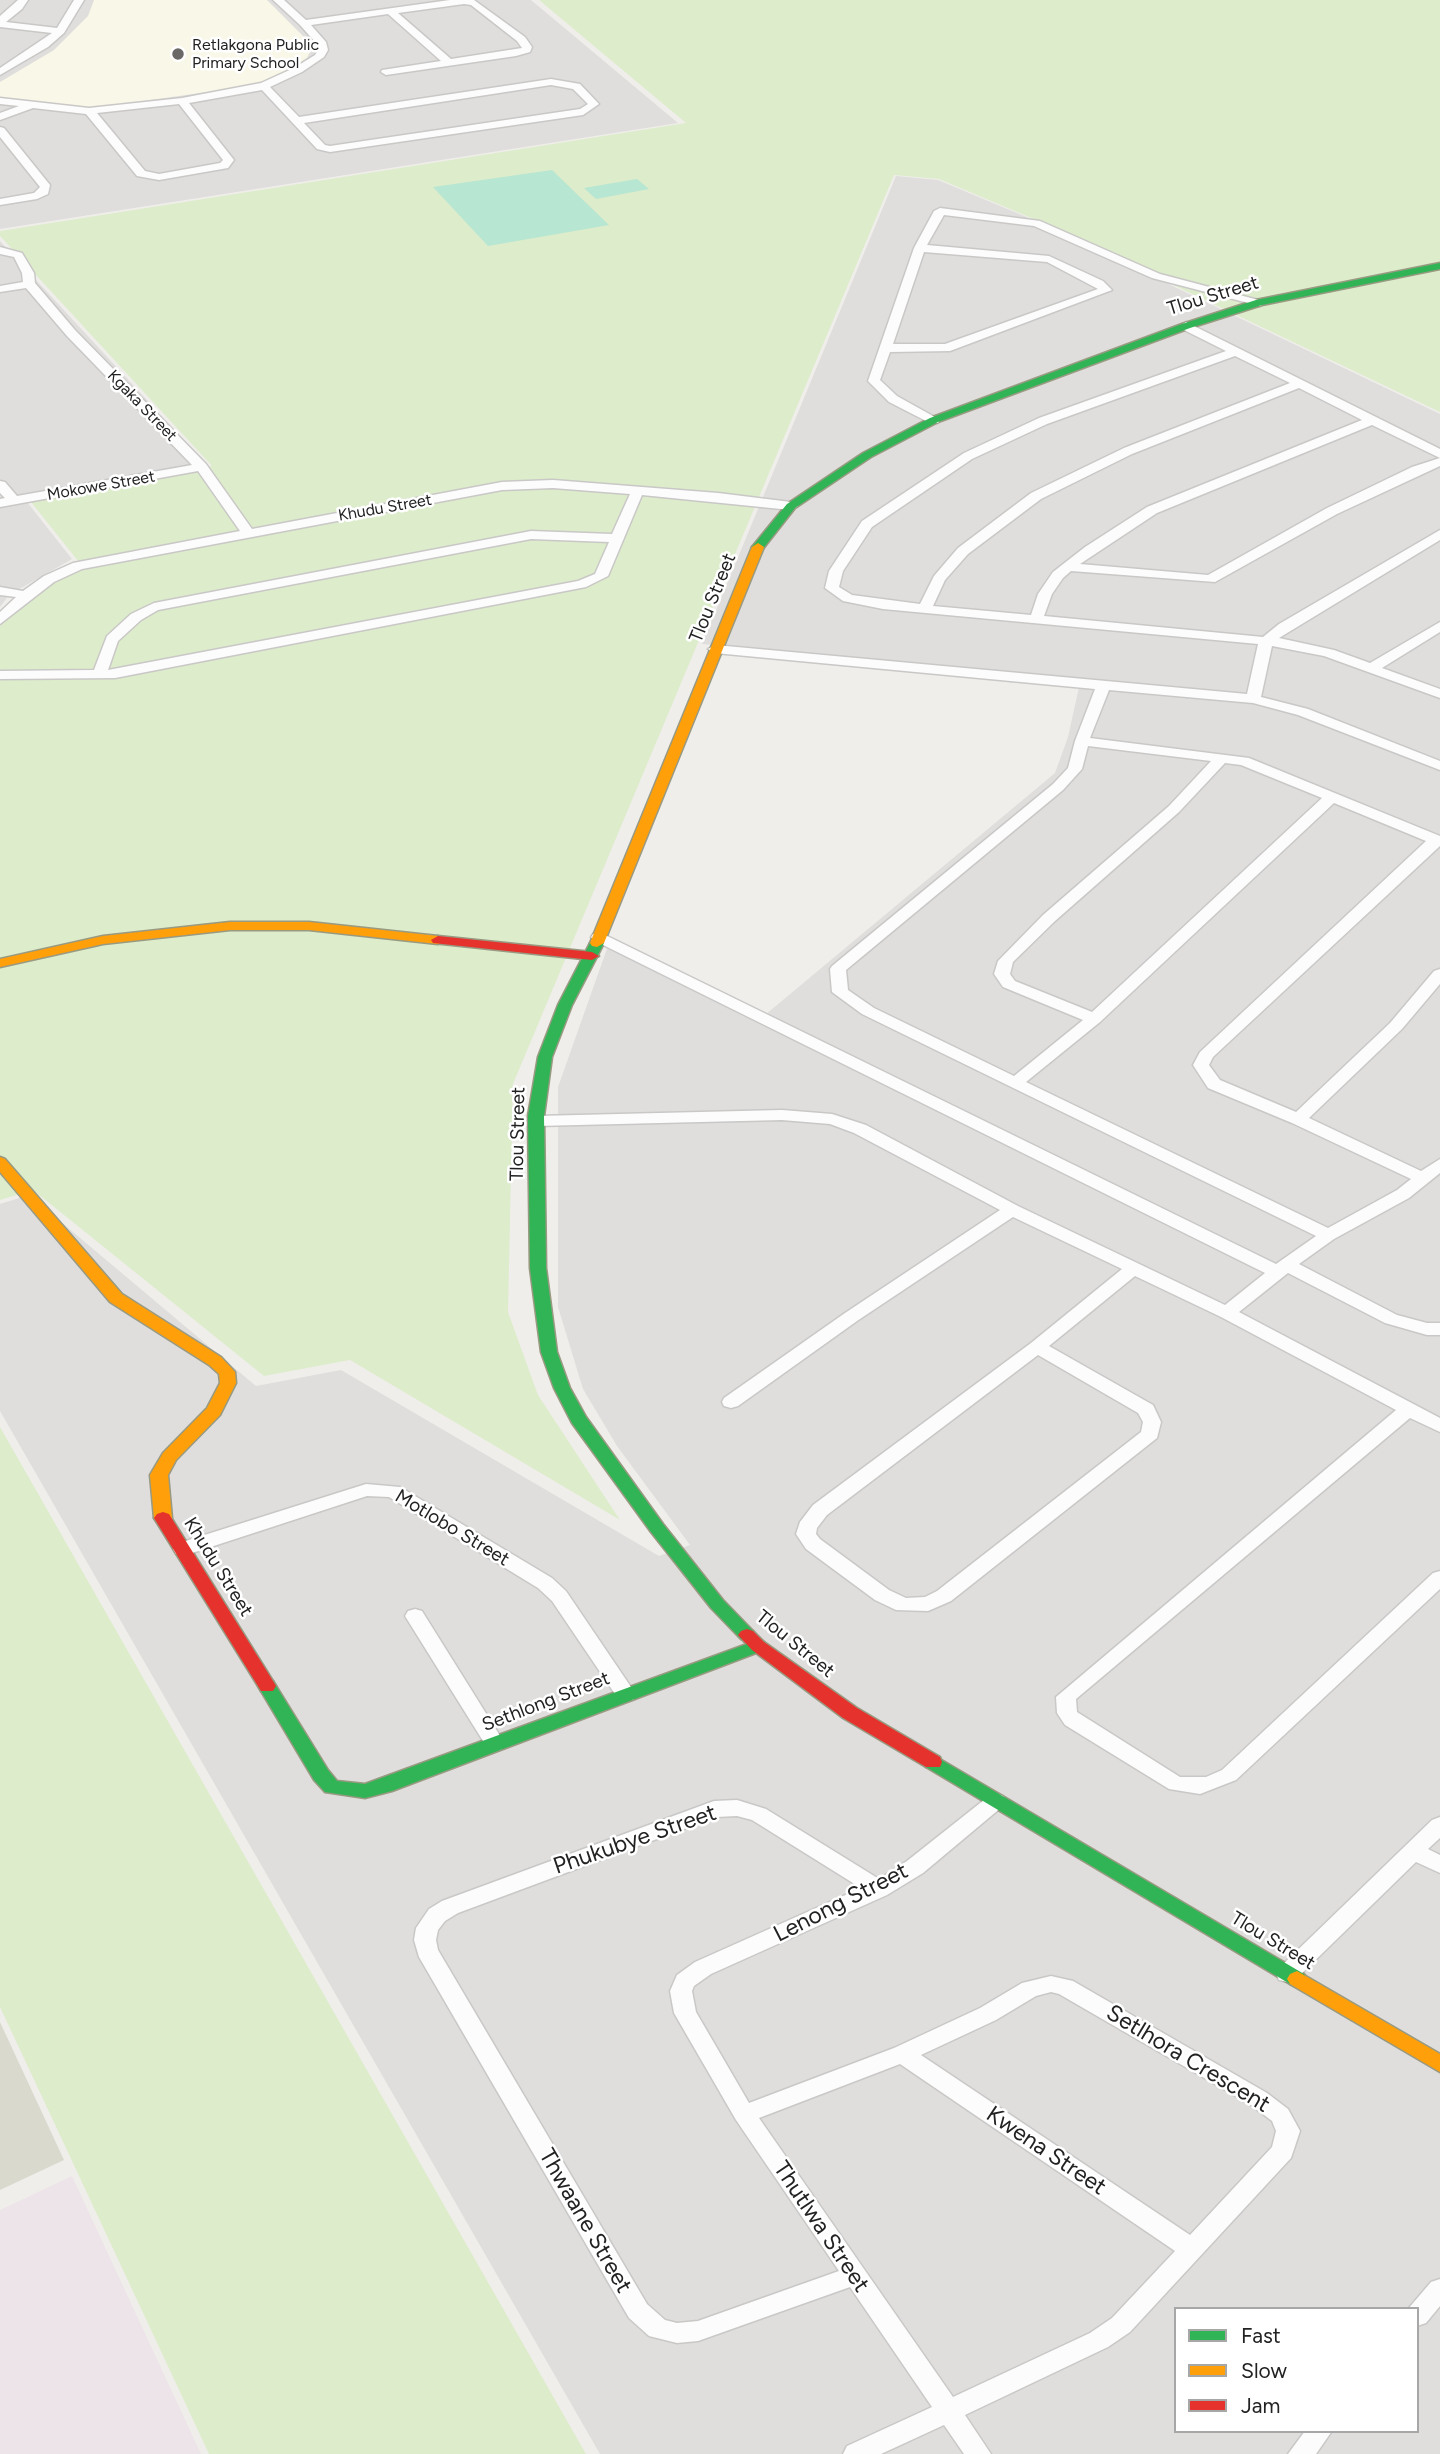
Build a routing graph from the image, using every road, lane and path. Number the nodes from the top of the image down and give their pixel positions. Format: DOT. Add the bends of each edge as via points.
graph roads {
  1 [pos="23,0"];
  2 [pos="79,0"];
  3 [pos="278,0"];
  4 [pos="390,10"];
  5 [pos="0,22"];
  6 [pos="304,23"];
  7 [pos="60,31"];
  8 [pos="448,62"];
  9 [pos="0,72"];
  10 [pos="386,72"];
  11 [pos="264,86"];
  12 [pos="0,101"];
  13 [pos="182,101"];
  14 [pos="29,106"];
  15 [pos="89,111"];
  16 [pos="0,117"];
  17 [pos="296,121"];
  18 [pos="0,130"];
  19 [pos="0,202"];
  20 [pos="920,248"];
  21 [pos="0,250"];
  22 [pos="1440,266"];
  23 [pos="29,284"];
  24 [pos="0,289"];
  25 [pos="1260,302"];
  26 [pos="1186,326"];
  27 [pos="885,348"];
  28 [pos="1234,352"];
  29 [pos="1298,384"];
  30 [pos="934,420"];
  31 [pos="1372,420"];
  32 [pos="1440,454"];
  33 [pos="1440,462"];
  34 [pos="201,467"];
  35 [pos="0,485"];
  36 [pos="636,492"];
  37 [pos="14,501"];
  38 [pos="0,503"];
  39 [pos="791,506"];
  40 [pos="248,533"];
  41 [pos="1440,534"];
  42 [pos="618,538"];
  43 [pos="1068,567"];
  44 [pos="0,591"];
  45 [pos="26,595"];
  46 [pos="923,609"];
  47 [pos="1036,619"];
  48 [pos="0,620"];
  49 [pos="1440,626"];
  50 [pos="1266,640"];
  51 [pos="715,649"];
  52 [pos="1371,668"];
  53 [pos="0,675"];
  54 [pos="99,675"];
  55 [pos="1104,684"];
  56 [pos="1440,694"];
  57 [pos="1253,699"];
  58 [pos="1082,741"];
  59 [pos="1222,758"];
  60 [pos="1440,766"];
  61 [pos="1331,798"];
  62 [pos="1438,841"];
  63 [pos="599,937"];
  64 [pos="592,956"];
  65 [pos="0,963"];
  66 [pos="1440,974"];
  67 [pos="1094,1019"];
  68 [pos="1016,1082"];
  69 [pos="1298,1119"];
  70 [pos="537,1121"];
  71 [pos="0,1162"];
  72 [pos="1440,1164"];
  73 [pos="1424,1179"];
  74 [pos="1012,1210"];
  75 [pos="1328,1236"];
  76 [pos="1133,1269"];
  77 [pos="1282,1269"];
  78 [pos="1227,1313"];
  79 [pos="1440,1329"];
  80 [pos="1037,1347"];
  81 [pos="731,1402"];
  82 [pos="1408,1410"];
  83 [pos="1440,1426"];
  84 [pos="183,1549"];
  85 [pos="1440,1578"];
  86 [pos="415,1616"];
  87 [pos="758,1646"];
  88 [pos="626,1695"];
  89 [pos="495,1744"];
  90 [pos="346,1790"];
  91 [pos="996,1801"];
  92 [pos="1440,1825"];
  93 [pos="1414,1851"];
  94 [pos="1440,1865"];
  95 [pos="879,1889"];
  96 [pos="426,1928"];
  97 [pos="1287,1974"];
  98 [pos="681,1991"];
  99 [pos="902,2054"];
  100 [pos="1440,2064"];
  101 [pos="744,2114"];
  102 [pos="1191,2249"];
  103 [pos="854,2276"];
  104 [pos="1440,2289"];
  105 [pos="1419,2314"];
  106 [pos="950,2412"];
  107 [pos="1318,2433"];
  108 [pos="856,2454"];
  109 [pos="978,2454"];
  110 [pos="1301,2454"];
  1 -- 5 [label="street"];
  2 -- 7 [label="street"];
  3 -- 6 [label="street"];
  4 -- 6 [label="street"];
  4 -- 8 [label="street"];
  4 -- 8 [label="street" via="469,2 527,47 516,53"];
  5 -- 7 [label="street"];
  6 -- 11 [label="street" via="321,42 319,57"];
  7 -- 9 [label="street"];
  8 -- 10 [label="street"];
  11 -- 13 [label="street"];
  11 -- 17 [label="street"];
  12 -- 14 [label="street"];
  13 -- 15 [label="street"];
  13 -- 15 [label="street" via="229,160 223,166 159,177 141,174"];
  14 -- 15 [label="street"];
  14 -- 16 [label="street"];
  17 -- 17 [label="street" via="321,147 336,149 583,112 594,104 576,86 551,82"];
  18 -- 19 [label="street" via="46,187 37,196"];
  20 -- 25 [label="street" via="940,211 1024,221 1156,276"];
  20 -- 27 [label="street"];
  20 -- 27 [label="street" via="1049,259 1106,290 946,348"];
  21 -- 23 [label="street, Kgaka Street" via="18,255"];
  22 -- 25 [label="street, Tlou Street"];
  23 -- 24 [label="street"];
  23 -- 34 [label="street, Kgaka Street"];
  25 -- 26 [label="street, Tlou Street"];
  26 -- 28 [label="street"];
  26 -- 30 [label="street, Tlou Street"];
  27 -- 30 [label="street" via="874,381 893,399"];
  28 -- 29 [label="street"];
  28 -- 46 [label="street" via="1043,421 988,446 873,519 836,571 832,588 862,602"];
  29 -- 31 [label="street"];
  29 -- 46 [label="street" via="1128,451 1037,496 963,551 939,579"];
  30 -- 39 [label="street, Tlou Street" via="867,455"];
  31 -- 32 [label="street"];
  31 -- 43 [label="street" via="1168,502"];
  33 -- 43 [label="street" via="1332,511 1210,579"];
  34 -- 37 [label="street, Mokowe Street"];
  34 -- 40 [label="street, Kgaka Street"];
  35 -- 37 [label="street"];
  36 -- 39 [label="street, Khudu Street"];
  36 -- 40 [label="street, Khudu Street" via="515,484"];
  36 -- 42 [label="street"];
  37 -- 38 [label="street, Mokowe Street"];
  39 -- 51 [label="street, Tlou Street" via="752,557"];
  40 -- 45 [label="street, Khudu Street" via="78,566"];
  41 -- 50 [label="street"];
  42 -- 54 [label="street" via="601,576 581,584"];
  42 -- 54 [label="street" via="531,535 154,607 112,639"];
  43 -- 47 [label="street" via="1050,585"];
  44 -- 45 [label="street"];
  45 -- 48 [label="street, Khudu Street"];
  46 -- 47 [label="street"];
  47 -- 50 [label="street"];
  49 -- 52 [label="street"];
  50 -- 52 [label="street" via="1329,653"];
  50 -- 57 [label="street"];
  51 -- 55 [label="street"];
  51 -- 63 [label="street, Tlou Street"];
  52 -- 56 [label="street"];
  53 -- 54 [label="street"];
  55 -- 57 [label="street"];
  55 -- 58 [label="street"];
  57 -- 60 [label="street" via="1303,712"];
  58 -- 59 [label="street"];
  58 -- 68 [label="street" via="1075,769 1058,787 838,969 840,992 850,1001"];
  59 -- 61 [label="street" via="1261,768"];
  59 -- 67 [label="street" via="1174,809 1006,961 1002,974 1009,984"];
  61 -- 62 [label="street"];
  61 -- 67 [label="street"];
  62 -- 69 [label="street" via="1206,1055 1201,1065 1214,1084"];
  63 -- 64 [label="street, Tlou Street"];
  63 -- 77 [label="street"];
  64 -- 65 [label="street" via="309,926 230,926 103,940"];
  64 -- 70 [label="street, Tlou Street" via="565,1005 545,1057"];
  66 -- 69 [label="street" via="1396,1026"];
  67 -- 68 [label="street"];
  68 -- 75 [label="street"];
  69 -- 73 [label="street"];
  70 -- 74 [label="street" via="782,1115 832,1119 860,1129"];
  70 -- 87 [label="street, Tlou Street" via="538,1268 549,1352 562,1388 578,1419 657,1528"];
  71 -- 84 [label="street, Khudu Street" via="116,1297 227,1372 228,1383 214,1411 169,1457 159,1475 161,1514"];
  72 -- 73 [label="street"];
  73 -- 75 [label="street"];
  74 -- 76 [label="street"];
  74 -- 81 [label="street"];
  75 -- 77 [label="street"];
  76 -- 78 [label="street"];
  76 -- 80 [label="street"];
  77 -- 78 [label="street"];
  77 -- 79 [label="street" via="1391,1319"];
  78 -- 82 [label="street"];
  80 -- 80 [label="street" via="820,1510 807,1527 813,1544 881,1595 903,1605 928,1604 1150,1434 1152,1422 1146,1409"];
  82 -- 83 [label="street"];
  82 -- 85 [label="street" via="1066,1697 1067,1713 1176,1784 1212,1783 1229,1775"];
  84 -- 88 [label="street, Motlobo Street" via="366,1490 393,1491 545,1583 559,1596"];
  84 -- 90 [label="street, Khudu Street" via="321,1775 332,1787"];
  86 -- 89 [label="street"];
  87 -- 88 [label="street, Sethlong Street"];
  87 -- 91 [label="street, Tlou Street" via="850,1713"];
  88 -- 89 [label="street, Sethlong Street"];
  89 -- 90 [label="street, Sethlong Street" via="385,1786"];
  91 -- 95 [label="street, Lenong Street" via="915,1867"];
  91 -- 97 [label="street, Tlou Street"];
  92 -- 93 [label="street"];
  93 -- 94 [label="street"];
  93 -- 97 [label="street"];
  95 -- 96 [label="street, Phukubye Street" via="759,1814 737,1808 714,1809 450,1907"];
  95 -- 98 [label="street, Lenong Street" via="703,1968 685,1981"];
  96 -- 103 [label="street, Thwaane Street" via="427,1951 638,2311 659,2329 698,2331"];
  97 -- 100 [label="street, Tlou Street"];
  98 -- 101 [label="street, Thutlwa Street" via="685,2012"];
  99 -- 101 [label="street, Setlhora Crescent"];
  99 -- 102 [label="street, Kwena Street"];
  99 -- 102 [label="street, Setlhora Crescent" via="1040,1985 1059,1984 1259,2099 1280,2115 1288,2131 1283,2151"];
  101 -- 103 [label="street, Thutlwa Street"];
  102 -- 106 [label="street, Setlhora Crescent" via="1121,2325 1099,2340"];
  103 -- 106 [label="street, Thutlwa Street"];
  104 -- 105 [label="street"];
  106 -- 108 [label="street, Setlhora Crescent"];
  106 -- 109 [label="street, Thutlwa Street"];
  107 -- 110 [label="street"];
}
